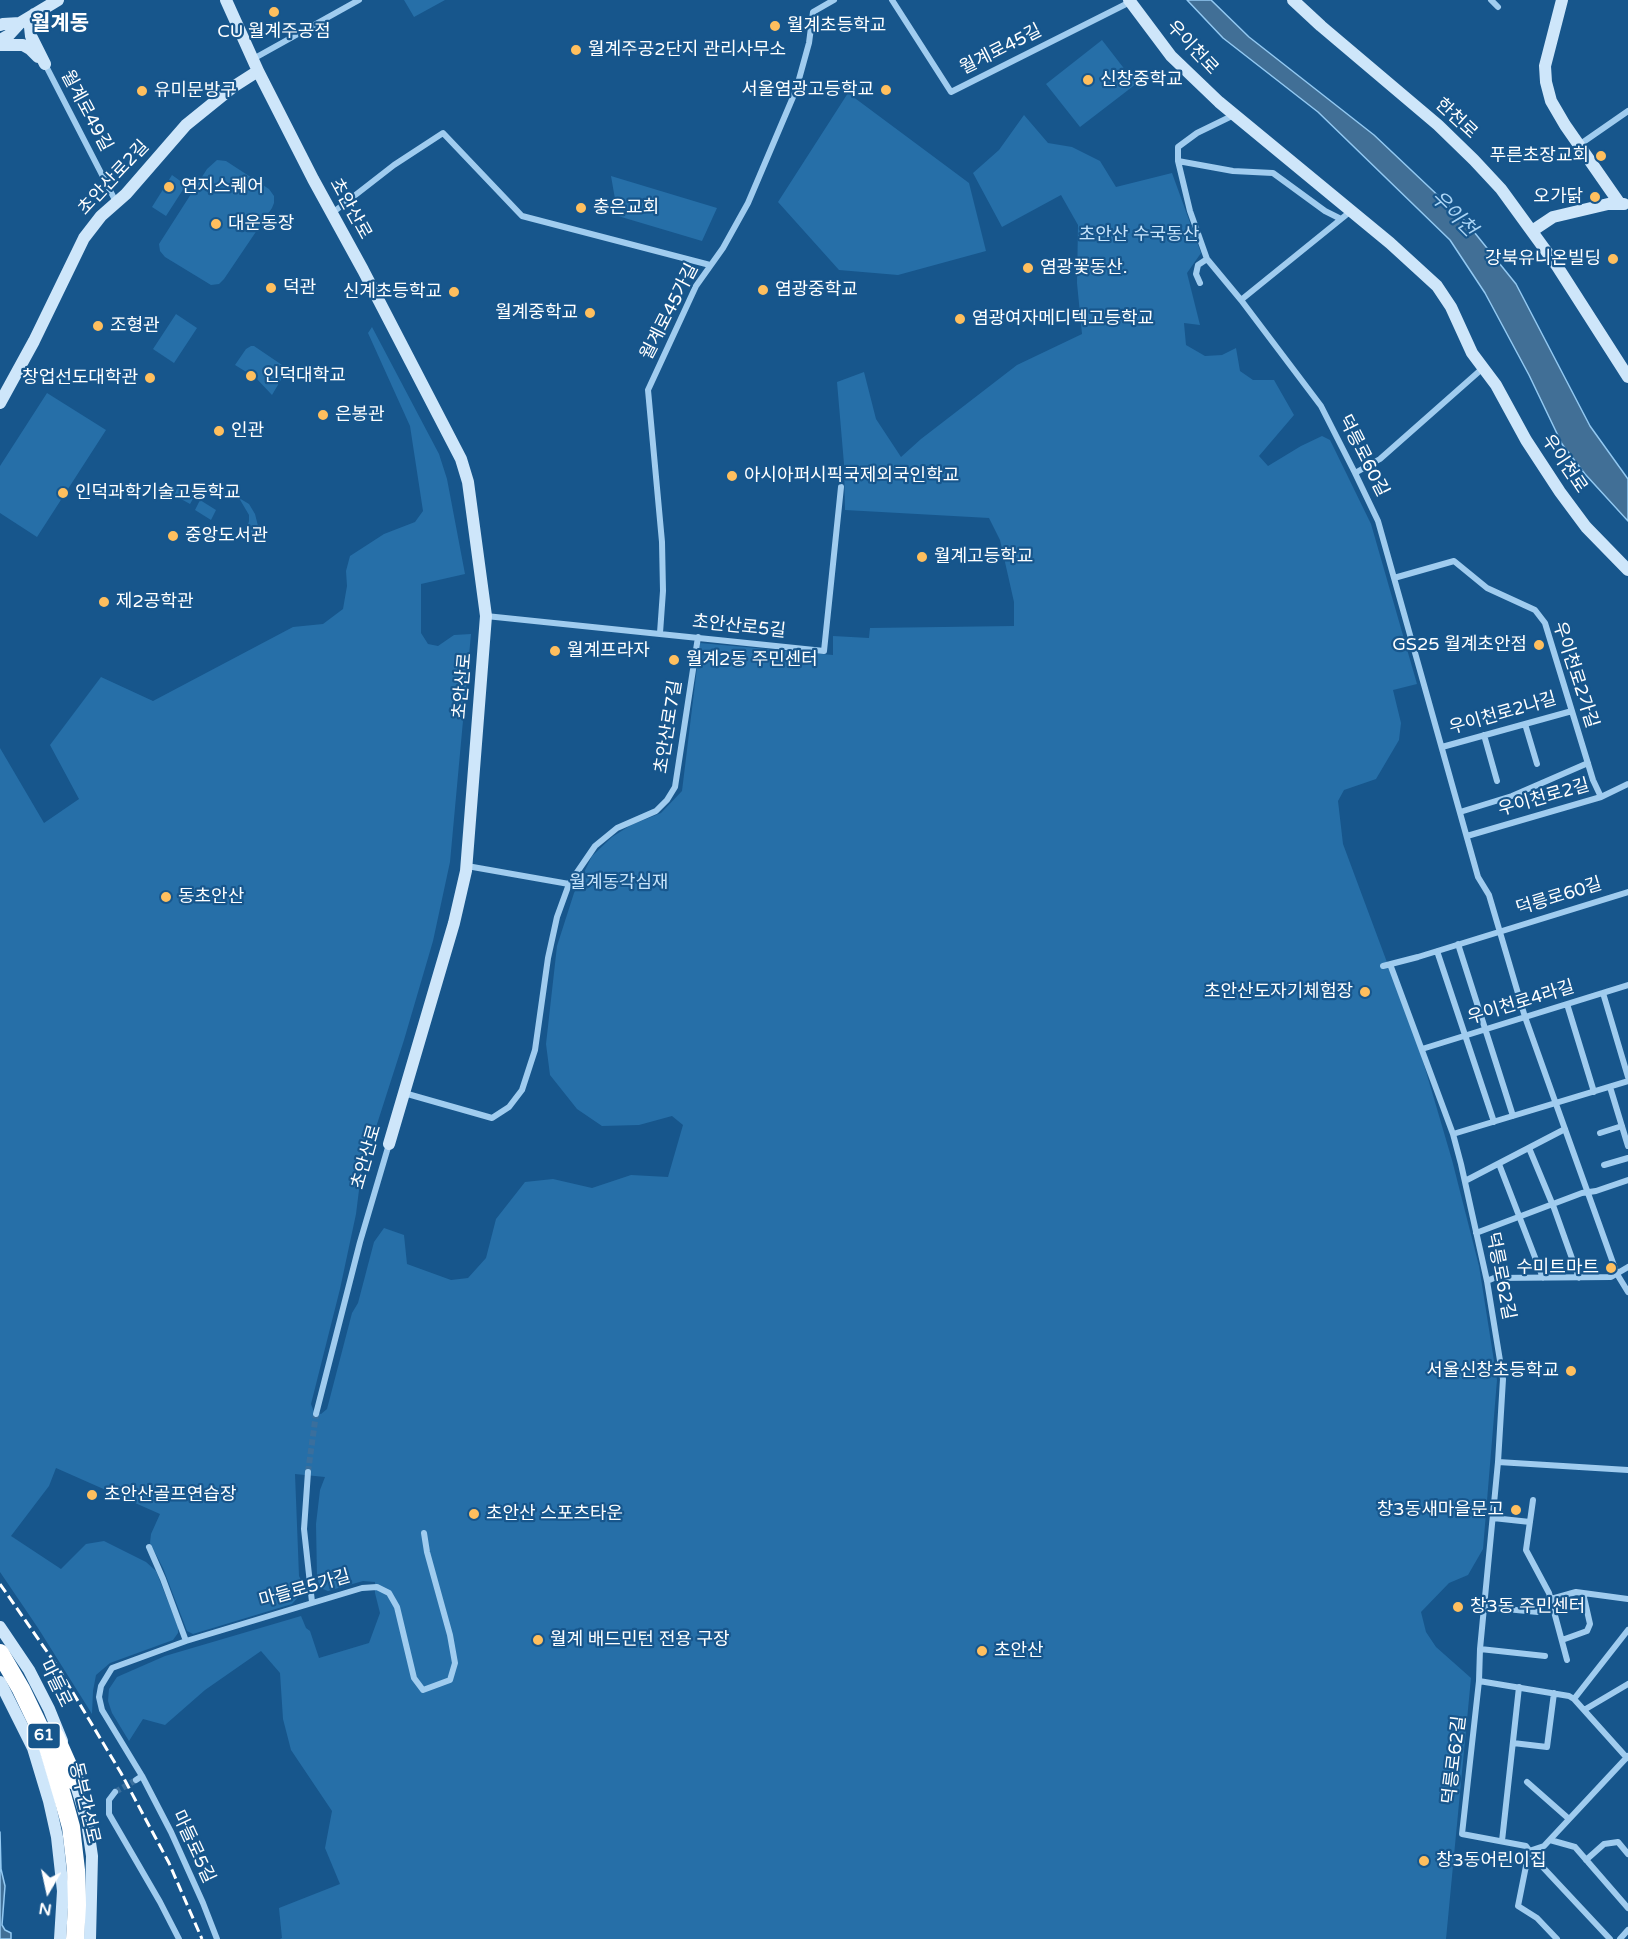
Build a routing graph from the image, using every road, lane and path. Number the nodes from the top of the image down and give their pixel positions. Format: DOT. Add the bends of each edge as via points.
graph roads {
  1 [pos="58,0"];
  2 [pos="226,0"];
  3 [pos="359,0"];
  4 [pos="834,0"];
  5 [pos="892,0"];
  6 [pos="1293,0"];
  7 [pos="1491,0"];
  8 [pos="1562,0"];
  9 [pos="1129,1"];
  10 [pos="47,3"];
  11 [pos="1498,7"];
  12 [pos="34,14"];
  13 [pos="20,23"];
  14 [pos="0,26"];
  15 [pos="0,43"];
  16 [pos="45,64"];
  17 [pos="256,65"];
  18 [pos="1628,111"];
  19 [pos="1235,115"];
  20 [pos="1579,146"];
  21 [pos="1178,161"];
  22 [pos="117,204"];
  23 [pos="1624,204"];
  24 [pos="1351,211"];
  25 [pos="331,214"];
  26 [pos="1341,219"];
  27 [pos="1532,231"];
  28 [pos="1207,259"];
  29 [pos="710,265"];
  30 [pos="1200,283"];
  31 [pos="1241,300"];
  32 [pos="1483,368"];
  33 [pos="1628,377"];
  34 [pos="0,404"];
  35 [pos="1355,473"];
  36 [pos="841,487"];
  37 [pos="1628,570"];
  38 [pos="1394,578"];
  39 [pos="486,616"];
  40 [pos="660,633"];
  41 [pos="698,637"];
  42 [pos="1572,711"];
  43 [pos="1525,724"];
  44 [pos="1484,735"];
  45 [pos="1442,747"];
  46 [pos="1588,763"];
  47 [pos="1537,764"];
  48 [pos="1497,781"];
  49 [pos="1628,784"];
  50 [pos="1601,797"];
  51 [pos="1460,812"];
  52 [pos="1467,836"];
  53 [pos="467,866"];
  54 [pos="569,884"];
  55 [pos="1628,892"];
  56 [pos="1499,932"];
  57 [pos="1458,944"];
  58 [pos="1437,951"];
  59 [pos="1390,964"];
  60 [pos="1383,966"];
  61 [pos="1628,985"];
  62 [pos="1603,993"];
  63 [pos="1567,1004"];
  64 [pos="1525,1017"];
  65 [pos="1485,1029"];
  66 [pos="1466,1036"];
  67 [pos="1422,1049"];
  68 [pos="1628,1079"];
  69 [pos="1610,1087"];
  70 [pos="1594,1092"];
  71 [pos="404,1093"];
  72 [pos="1556,1104"];
  73 [pos="1513,1116"];
  74 [pos="1494,1122"];
  75 [pos="1622,1125"];
  76 [pos="1565,1129"];
  77 [pos="1600,1133"];
  78 [pos="1453,1134"];
  79 [pos="389,1144"];
  80 [pos="1628,1146"];
  81 [pos="1529,1148"];
  82 [pos="1628,1158"];
  83 [pos="1498,1164"];
  84 [pos="1604,1165"];
  85 [pos="1628,1180"];
  86 [pos="1465,1181"];
  87 [pos="1588,1192"];
  88 [pos="1552,1204"];
  89 [pos="1520,1216"];
  90 [pos="1476,1233"];
  91 [pos="1628,1267"];
  92 [pos="1617,1274"];
  93 [pos="1543,1278"];
  94 [pos="1579,1278"];
  95 [pos="1487,1281"];
  96 [pos="1628,1292"];
  97 [pos="316,1414"];
  98 [pos="1498,1462"];
  99 [pos="1628,1470"];
  100 [pos="308,1472"];
  101 [pos="1533,1500"];
  102 [pos="1492,1518"];
  103 [pos="1530,1522"];
  104 [pos="424,1533"];
  105 [pos="149,1547"];
  106 [pos="1583,1593"];
  107 [pos="1551,1599"];
  108 [pos="1628,1599"];
  109 [pos="312,1602"];
  110 [pos="1484,1607"];
  111 [pos="1538,1611"];
  112 [pos="1628,1623"];
  113 [pos="0,1626"];
  114 [pos="1627,1630"];
  115 [pos="1562,1640"];
  116 [pos="186,1641"];
  117 [pos="0,1645"];
  118 [pos="1480,1649"];
  119 [pos="0,1653"];
  120 [pos="1545,1656"];
  121 [pos="1567,1660"];
  122 [pos="1479,1681"];
  123 [pos="0,1682"];
  124 [pos="1628,1684"];
  125 [pos="1520,1687"];
  126 [pos="1554,1693"];
  127 [pos="1574,1699"];
  128 [pos="1584,1710"];
  129 [pos="1513,1743"];
  130 [pos="1628,1757"];
  131 [pos="139,1778"];
  132 [pos="75,1780"];
  133 [pos="1527,1782"];
  134 [pos="116,1792"];
  135 [pos="1569,1819"];
  136 [pos="1550,1840"];
  137 [pos="1502,1841"];
  138 [pos="1529,1851"];
  139 [pos="1628,1854"];
  140 [pos="1586,1860"];
  141 [pos="1628,1908"];
  142 [pos="1628,1930"];
  143 [pos="60,1939"];
  144 [pos="75,1939"];
  145 [pos="90,1939"];
  146 [pos="179,1939"];
  147 [pos="217,1939"];
  148 [pos="1557,1939"];
  149 [pos="1610,1939"];
  150 [pos="1620,1939"];
  1 -- 10 [label="street"];
  2 -- 17 [label="street, 초안산로"];
  3 -- 17 [label="street"];
  4 -- 29 [label="street, 월계로45가길" via="813,12 810,43 796,90 748,203"];
  5 -- 9 [label="street, 월계로45길" via="951,92"];
  6 -- 27 [label="street, 한천로" via="1474,160 1502,189"];
  7 -- 11 [label="street"];
  8 -- 20 [label="street" via="1545,66 1546,82 1551,101"];
  9 -- 19 [label="street, 우이천로" via="1171,56"];
  10 -- 12 [label="street"];
  12 -- 13 [label="street"];
  12 -- 16 [label="street" via="31,36"];
  13 -- 14 [label="street"];
  13 -- 15 [label="street"];
  15 -- 16 [label="street" via="23,45"];
  16 -- 22 [label="street, 월계로49길"];
  17 -- 22 [label="street, 초안산로2길" via="186,125"];
  17 -- 25 [label="street, 초안산로"];
  18 -- 20 [label="street"];
  19 -- 21 [label="street, 덕릉로60길" via="1178,147"];
  19 -- 24 [label="street, 우이천로"];
  20 -- 23 [label="street"];
  21 -- 26 [label="street" via="1233,171 1273,173"];
  21 -- 28 [label="street, 덕릉로60길"];
  22 -- 34 [label="street, 초안산로2길" via="101,216 84,238"];
  23 -- 27 [label="street" via="1553,217"];
  24 -- 26 [label="street"];
  24 -- 32 [label="street, 우이천로" via="1437,286"];
  25 -- 29 [label="street" via="443,132 522,216"];
  25 -- 39 [label="street, 초안산로" via="461,459 468,482"];
  26 -- 31 [label="street"];
  27 -- 33 [label="street, 한천로"];
  28 -- 30 [label="street" via="1198,264 1196,274"];
  28 -- 31 [label="street, 덕릉로60길"];
  29 -- 40 [label="street, 월계로45가길" via="696,286 648,390 662,542"];
  31 -- 35 [label="street, 덕릉로60길" via="1321,406"];
  32 -- 35 [label="street" via="1380,459"];
  32 -- 37 [label="street, 우이천로" via="1560,492 1586,527"];
  35 -- 38 [label="street, 덕릉로60길" via="1378,521"];
  36 -- 41 [label="street, 초안산로5길" via="824,651"];
  38 -- 42 [label="street, 우이천로2가길" via="1454,561 1487,588 1535,610 1545,622"];
  38 -- 45 [label="street, 덕릉로60길"];
  39 -- 40 [label="street, 초안산로5길"];
  39 -- 53 [label="street, 초안산로"];
  40 -- 41 [label="street, 초안산로5길"];
  41 -- 54 [label="street, 초안산로7길" via="675,787 656,811 616,828 594,846"];
  42 -- 43 [label="street, 우이천로2나길"];
  42 -- 46 [label="street, 우이천로2가길"];
  43 -- 44 [label="street, 우이천로2나길"];
  43 -- 47 [label="street"];
  44 -- 45 [label="street, 우이천로2나길"];
  44 -- 48 [label="street"];
  45 -- 51 [label="street, 덕릉로60길"];
  46 -- 50 [label="street, 우이천로2가길"];
  46 -- 51 [label="street" via="1512,796"];
  49 -- 50 [label="street, 우이천로2길"];
  50 -- 52 [label="street, 우이천로2길"];
  51 -- 52 [label="street, 덕릉로60길"];
  52 -- 56 [label="street, 덕릉로60길"];
  53 -- 54 [label="street"];
  53 -- 71 [label="street, 초안산로"];
  54 -- 71 [label="street, 초안산로7길" via="548,958 535,1050 522,1090 509,1107 492,1118"];
  55 -- 56 [label="street, 덕릉로60길"];
  56 -- 57 [label="street"];
  56 -- 64 [label="street, 덕릉로60길"];
  57 -- 58 [label="street"];
  57 -- 65 [label="street"];
  58 -- 59 [label="street"];
  58 -- 66 [label="street"];
  59 -- 60 [label="street"];
  59 -- 67 [label="street, 덕릉로62길"];
  61 -- 62 [label="street, 우이천로4라길"];
  62 -- 63 [label="street, 우이천로4라길"];
  62 -- 68 [label="street"];
  63 -- 64 [label="street, 우이천로4라길"];
  63 -- 70 [label="street"];
  64 -- 65 [label="street, 우이천로4라길"];
  64 -- 72 [label="street, 덕릉로60길"];
  65 -- 66 [label="street, 우이천로4라길"];
  65 -- 73 [label="street"];
  66 -- 67 [label="street, 우이천로4라길"];
  66 -- 74 [label="street"];
  67 -- 78 [label="street, 덕릉로62길"];
  68 -- 69 [label="street"];
  69 -- 70 [label="street"];
  69 -- 75 [label="street"];
  70 -- 72 [label="street"];
  71 -- 79 [label="street, 초안산로"];
  72 -- 73 [label="street"];
  72 -- 76 [label="street, 덕릉로60길"];
  73 -- 74 [label="street"];
  74 -- 78 [label="street"];
  75 -- 77 [label="street"];
  75 -- 80 [label="street"];
  76 -- 81 [label="street"];
  76 -- 87 [label="street, 덕릉로60길"];
  78 -- 86 [label="street, 덕릉로62길"];
  79 -- 97 [label="street, 초안산로"];
  81 -- 83 [label="street"];
  81 -- 88 [label="street"];
  82 -- 84 [label="street"];
  83 -- 86 [label="street"];
  83 -- 89 [label="street"];
  85 -- 87 [label="street"];
  86 -- 90 [label="street, 덕릉로62길"];
  87 -- 88 [label="street"];
  87 -- 92 [label="street, 덕릉로60길"];
  88 -- 89 [label="street"];
  88 -- 94 [label="street"];
  89 -- 90 [label="street"];
  89 -- 93 [label="street"];
  90 -- 95 [label="street, 덕릉로62길"];
  91 -- 92 [label="street"];
  92 -- 94 [label="street"];
  92 -- 96 [label="street, 덕릉로60길"];
  93 -- 94 [label="street"];
  93 -- 95 [label="street"];
  95 -- 98 [label="street, 덕릉로62길" via="1503,1379"];
  98 -- 99 [label="street"];
  98 -- 102 [label="street, 덕릉로62길"];
  100 -- 109 [label="street" via="304,1529"];
  101 -- 103 [label="street"];
  102 -- 103 [label="street"];
  102 -- 110 [label="street, 덕릉로62길"];
  103 -- 107 [label="street" via="1526,1550"];
  104 -- 109 [label="street, 마들로5가길" via="455,1663 450,1680 423,1689 414,1678 397,1607 389,1593 377,1587 362,1588"];
  105 -- 116 [label="street"];
  106 -- 107 [label="street"];
  106 -- 108 [label="street"];
  106 -- 115 [label="street" via="1590,1624 1587,1631"];
  107 -- 115 [label="street"];
  109 -- 116 [label="street, 마들로5가길"];
  110 -- 111 [label="street"];
  110 -- 118 [label="street, 덕릉로62길"];
  112 -- 114 [label="street"];
  113 -- 132 [label="street, 마들로" via="44,1699"];
  114 -- 127 [label="street"];
  115 -- 121 [label="street"];
  116 -- 131 [label="street, 마들로5가길" via="112,1668 101,1686 102,1710"];
  117 -- 132 [label="highway" via="35,1696"];
  118 -- 120 [label="street"];
  118 -- 122 [label="street, 덕릉로62길"];
  119 -- 144 [label="highway, 동부간선로 / 61" via="46,1742 71,1827 76,1870"];
  122 -- 125 [label="street"];
  122 -- 137 [label="street, 덕릉로62길" via="1462,1834"];
  123 -- 143 [label="street" via="33,1748 49,1801 63,1891"];
  124 -- 128 [label="street"];
  125 -- 126 [label="street"];
  125 -- 129 [label="street"];
  126 -- 127 [label="street"];
  126 -- 129 [label="street" via="1546,1747"];
  127 -- 128 [label="street"];
  128 -- 130 [label="street"];
  129 -- 137 [label="street"];
  130 -- 135 [label="street"];
  131 -- 147 [label="street, 마들로5길" via="171,1832"];
  132 -- 145 [label="street, 마들로" via="92,1856"];
  133 -- 135 [label="street"];
  134 -- 146 [label="street" via="107,1807 113,1824"];
  135 -- 136 [label="street"];
  136 -- 138 [label="street"];
  136 -- 140 [label="street" via="1575,1847"];
  137 -- 138 [label="street, 덕릉로62길" via="1526,1846"];
  138 -- 148 [label="street" via="1518,1906 1537,1918"];
  138 -- 149 [label="street"];
  139 -- 140 [label="street" via="1617,1842 1604,1844"];
  140 -- 141 [label="street"];
  142 -- 150 [label="street"];
}
